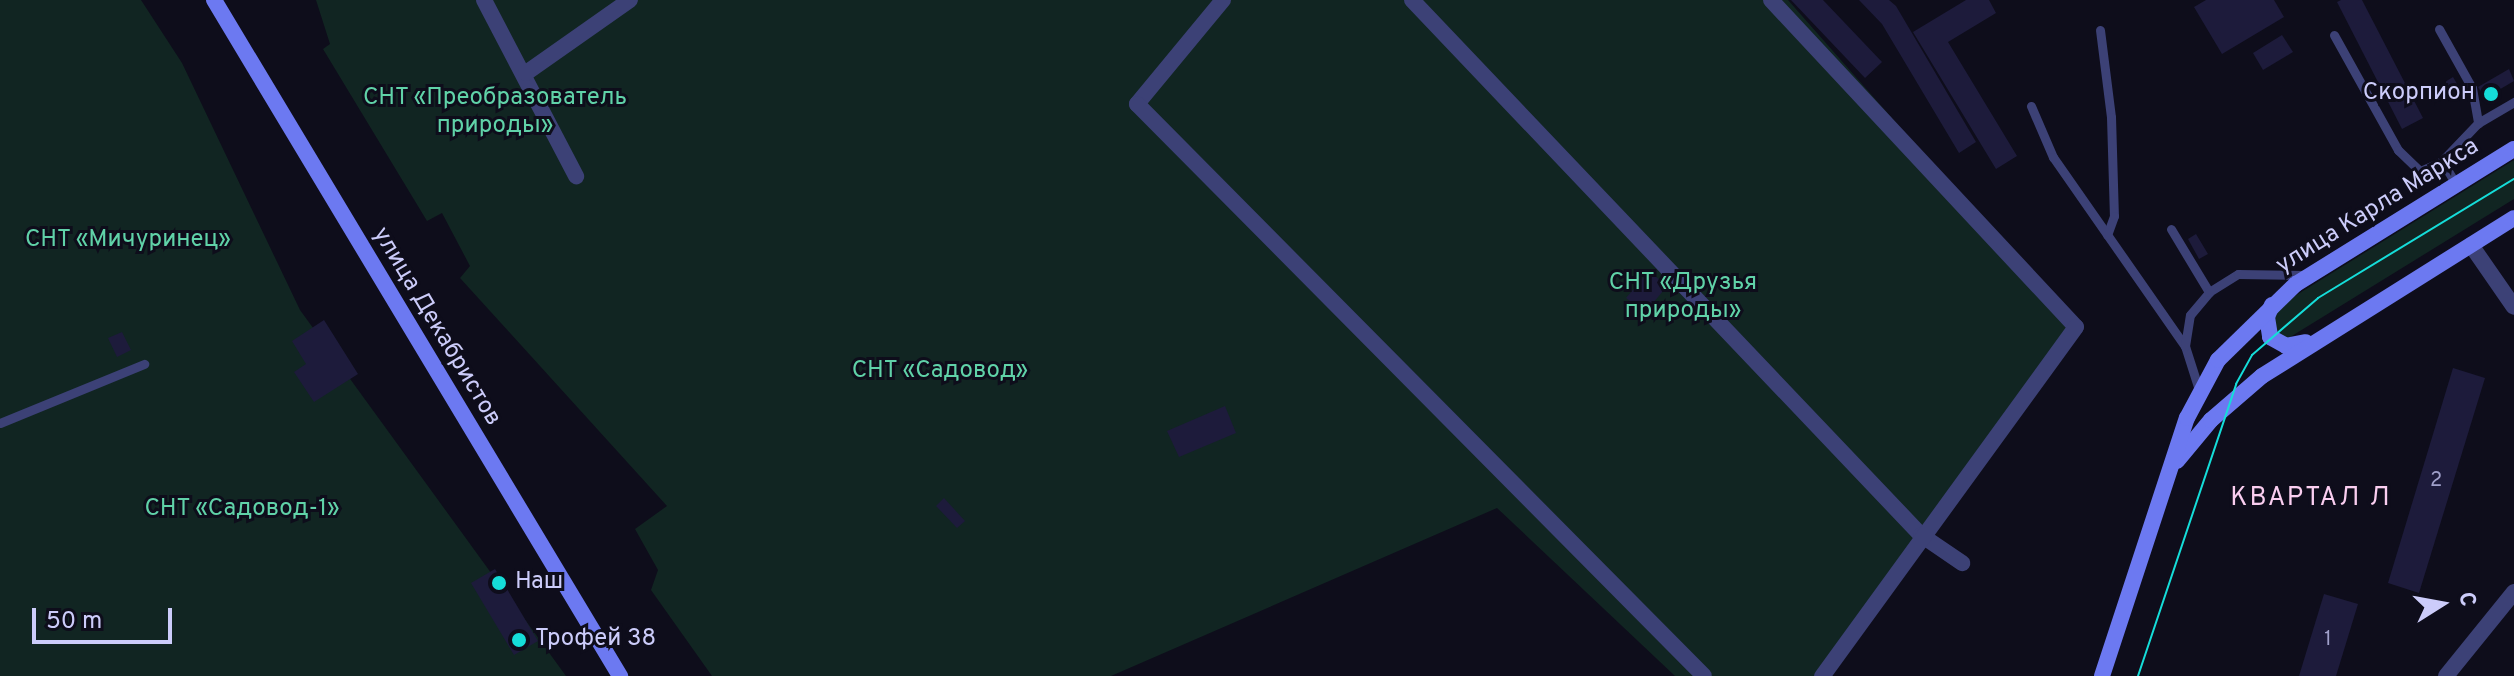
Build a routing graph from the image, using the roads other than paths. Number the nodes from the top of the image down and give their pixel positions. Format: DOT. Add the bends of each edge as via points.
graph roads {
  1 [pos="214,0"];
  2 [pos="484,0"];
  3 [pos="630,0"];
  4 [pos="1223,0"];
  5 [pos="1412,0"];
  6 [pos="1771,0"];
  7 [pos="2439,29"];
  8 [pos="2100,30"];
  9 [pos="2334,35"];
  10 [pos="526,73"];
  11 [pos="2514,102"];
  12 [pos="2031,106"];
  13 [pos="2478,123"];
  14 [pos="2514,149"];
  15 [pos="2442,161"];
  16 [pos="576,176"];
  17 [pos="2456,184"];
  18 [pos="2514,218"];
  19 [pos="2171,229"];
  20 [pos="2107,235"];
  21 [pos="2471,245"];
  22 [pos="2309,275"];
  23 [pos="2209,292"];
  24 [pos="2275,301"];
  25 [pos="2514,307"];
  26 [pos="2330,331"];
  27 [pos="2185,346"];
  28 [pos="144,364"];
  29 [pos="2199,390"];
  30 [pos="0,423"];
  31 [pos="2172,468"];
  32 [pos="1921,535"];
  33 [pos="1962,563"];
  34 [pos="2514,592"];
  35 [pos="620,676"];
  36 [pos="1704,676"];
  37 [pos="1822,676"];
  38 [pos="2102,676"];
  39 [pos="2446,676"];
  1 -- 35 [label="street, улица Декабристов"];
  2 -- 10 [label="street"];
  3 -- 10 [label="street"];
  4 -- 36 [label="street" via="1137,104"];
  5 -- 32 [label="street"];
  6 -- 32 [label="street" via="2076,327"];
  7 -- 13 [label="lane" via="2472,88"];
  8 -- 20 [label="lane" via="2111,117 2114,216"];
  9 -- 15 [label="lane" via="2398,150 2420,171"];
  10 -- 16 [label="street"];
  11 -- 13 [label="lane"];
  12 -- 20 [label="lane" via="2053,157"];
  13 -- 15 [label="lane"];
  14 -- 17 [label="street, улица Карла Маркса"];
  15 -- 17 [label="lane"];
  17 -- 22 [label="street, улица Карла Маркса"];
  18 -- 21 [label="street, улица Карла Маркса"];
  19 -- 23 [label="lane"];
  20 -- 27 [label="lane"];
  21 -- 25 [label="street"];
  21 -- 26 [label="street, улица Карла Маркса"];
  22 -- 23 [label="lane" via="2238,274"];
  22 -- 24 [label="street, улица Карла Маркса"];
  23 -- 27 [label="lane" via="2190,315"];
  24 -- 26 [label="street" via="2266,322 2275,343 2295,345"];
  24 -- 29 [label="street, улица Карла Маркса" via="2231,344"];
  26 -- 31 [label="street, улица Карла Маркса" via="2262,376 2211,420"];
  27 -- 29 [label="lane"];
  28 -- 30 [label="lane"];
  29 -- 31 [label="street, улица Карла Маркса"];
  31 -- 38 [label="street, улица Карла Маркса"];
  32 -- 33 [label="street"];
  32 -- 37 [label="street"];
  34 -- 39 [label="street"];
}
